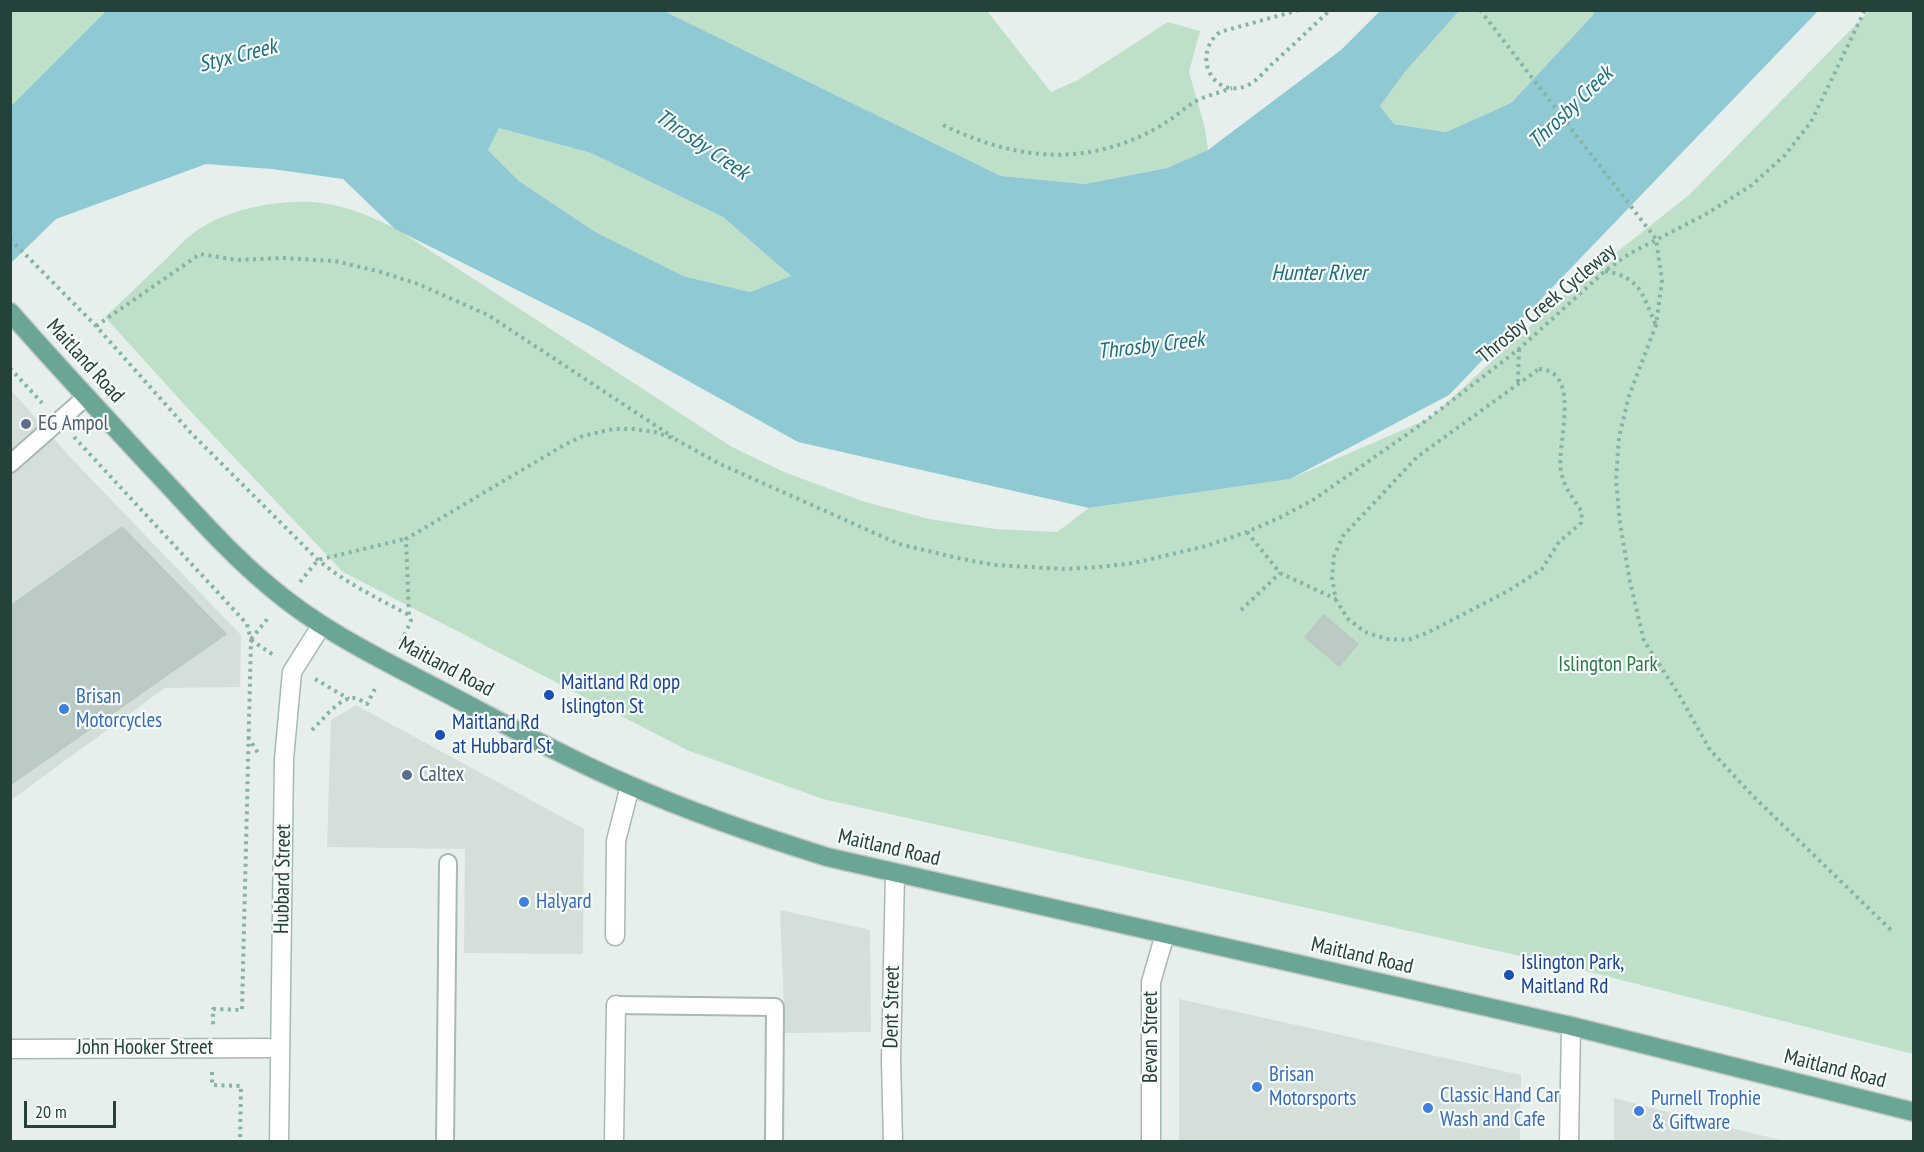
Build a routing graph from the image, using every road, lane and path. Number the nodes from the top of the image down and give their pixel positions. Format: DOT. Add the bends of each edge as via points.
graph roads {
  1 [pos="1299,10"];
  2 [pos="1330,10"];
  3 [pos="1479,10"];
  4 [pos="1865,10"];
  5 [pos="1233,88"];
  6 [pos="943,124"];
  7 [pos="1656,239"];
  8 [pos="10,240"];
  9 [pos="1605,271"];
  10 [pos="12,316"];
  11 [pos="1656,325"];
  12 [pos="96,326"];
  13 [pos="1519,349"];
  14 [pos="10,368"];
  15 [pos="1518,382"];
  16 [pos="86,397"];
  17 [pos="59,421"];
  18 [pos="684,444"];
  19 [pos="10,465"];
  20 [pos="1247,532"];
  21 [pos="406,539"];
  22 [pos="318,560"];
  23 [pos="1280,573"];
  24 [pos="1336,600"];
  25 [pos="1241,610"];
  26 [pos="321,626"];
  27 [pos="250,640"];
  28 [pos="269,653"];
  29 [pos="338,692"];
  30 [pos="371,697"];
  31 [pos="349,699"];
  32 [pos="327,717"];
  33 [pos="630,786"];
  34 [pos="448,862"];
  35 [pos="895,873"];
  36 [pos="1893,932"];
  37 [pos="1164,934"];
  38 [pos="615,936"];
  39 [pos="616,1005"];
  40 [pos="213,1010"];
  41 [pos="1571,1026"];
  42 [pos="280,1048"];
  43 [pos="10,1049"];
  44 [pos="212,1085"];
  45 [pos="1914,1112"];
  46 [pos="240,1142"];
  47 [pos="279,1142"];
  48 [pos="445,1142"];
  49 [pos="614,1142"];
  50 [pos="774,1142"];
  51 [pos="893,1142"];
  52 [pos="1150,1142"];
  53 [pos="1569,1142"];
  1 -- 5 [label="path" via="1220,32 1213,39 1207,47 1207,67 1215,80"];
  2 -- 5 [label="path" via="1251,83"];
  3 -- 7 [label="path"];
  4 -- 7 [label="path, Throsby Creek Cycleway" via="1811,122 1785,155 1752,185"];
  5 -- 6 [label="path" via="1196,101 1138,137 1073,154 1005,149"];
  7 -- 9 [label="path, Throsby Creek Cycleway"];
  7 -- 11 [label="path" via="1662,281"];
  8 -- 12 [label="path"];
  9 -- 11 [label="path" via="1634,281"];
  9 -- 13 [label="path, Throsby Creek Cycleway"];
  10 -- 16 [label="main road, Maitland Road"];
  11 -- 36 [label="path" via="1629,396 1619,437 1616,480 1621,532 1644,641 1710,750"];
  12 -- 18 [label="path" via="200,254 237,260 335,261 418,284 488,315"];
  12 -- 22 [label="path" via="191,433"];
  13 -- 15 [label="path"];
  13 -- 20 [label="path, Throsby Creek Cycleway" via="1313,500"];
  14 -- 17 [label="path"];
  15 -- 24 [label="path" via="1417,458 1343,536 1334,556"];
  15 -- 24 [label="path" via="1539,369 1552,371 1561,380 1565,407 1560,470 1568,494 1582,512 1581,523 1559,542 1542,569 1508,591 1408,640 1386,639 1365,632 1348,619"];
  16 -- 17 [label="lane"];
  16 -- 26 [label="main road, Maitland Road" via="250,569"];
  17 -- 19 [label="lane"];
  17 -- 27 [label="path" via="247,624"];
  18 -- 20 [label="path, Throsby Creek Cycleway" via="720,464 899,543 995,565 1065,569 1134,563"];
  18 -- 21 [label="path" via="655,432 634,429 583,436"];
  20 -- 23 [label="path"];
  21 -- 22 [label="path"];
  21 -- 22 [label="path" via="409,615 354,586"];
  23 -- 24 [label="path"];
  23 -- 25 [label="path"];
  26 -- 33 [label="main road, Maitland Road"];
  26 -- 42 [label="street, Hubbard Street" via="292,672 288,704"];
  27 -- 28 [label="path"];
  27 -- 40 [label="path" via="242,1010"];
  29 -- 31 [label="path"];
  30 -- 31 [label="path" via="367,704"];
  31 -- 32 [label="path" via="330,709"];
  33 -- 35 [label="main road, Maitland Road" via="756,835"];
  33 -- 38 [label="street" via="616,840"];
  34 -- 48 [label="lane"];
  35 -- 37 [label="main road, Maitland Road"];
  35 -- 51 [label="street, Dent Street"];
  37 -- 41 [label="main road, Maitland Road"];
  37 -- 52 [label="street, Bevan Street" via="1151,982"];
  39 -- 49 [label="street"];
  39 -- 50 [label="lane" via="775,1007"];
  41 -- 45 [label="main road, Maitland Road"];
  41 -- 53 [label="street"];
  42 -- 43 [label="street, John Hooker Street"];
  42 -- 47 [label="street, Hubbard Street"];
  44 -- 46 [label="path" via="241,1086"];
}
